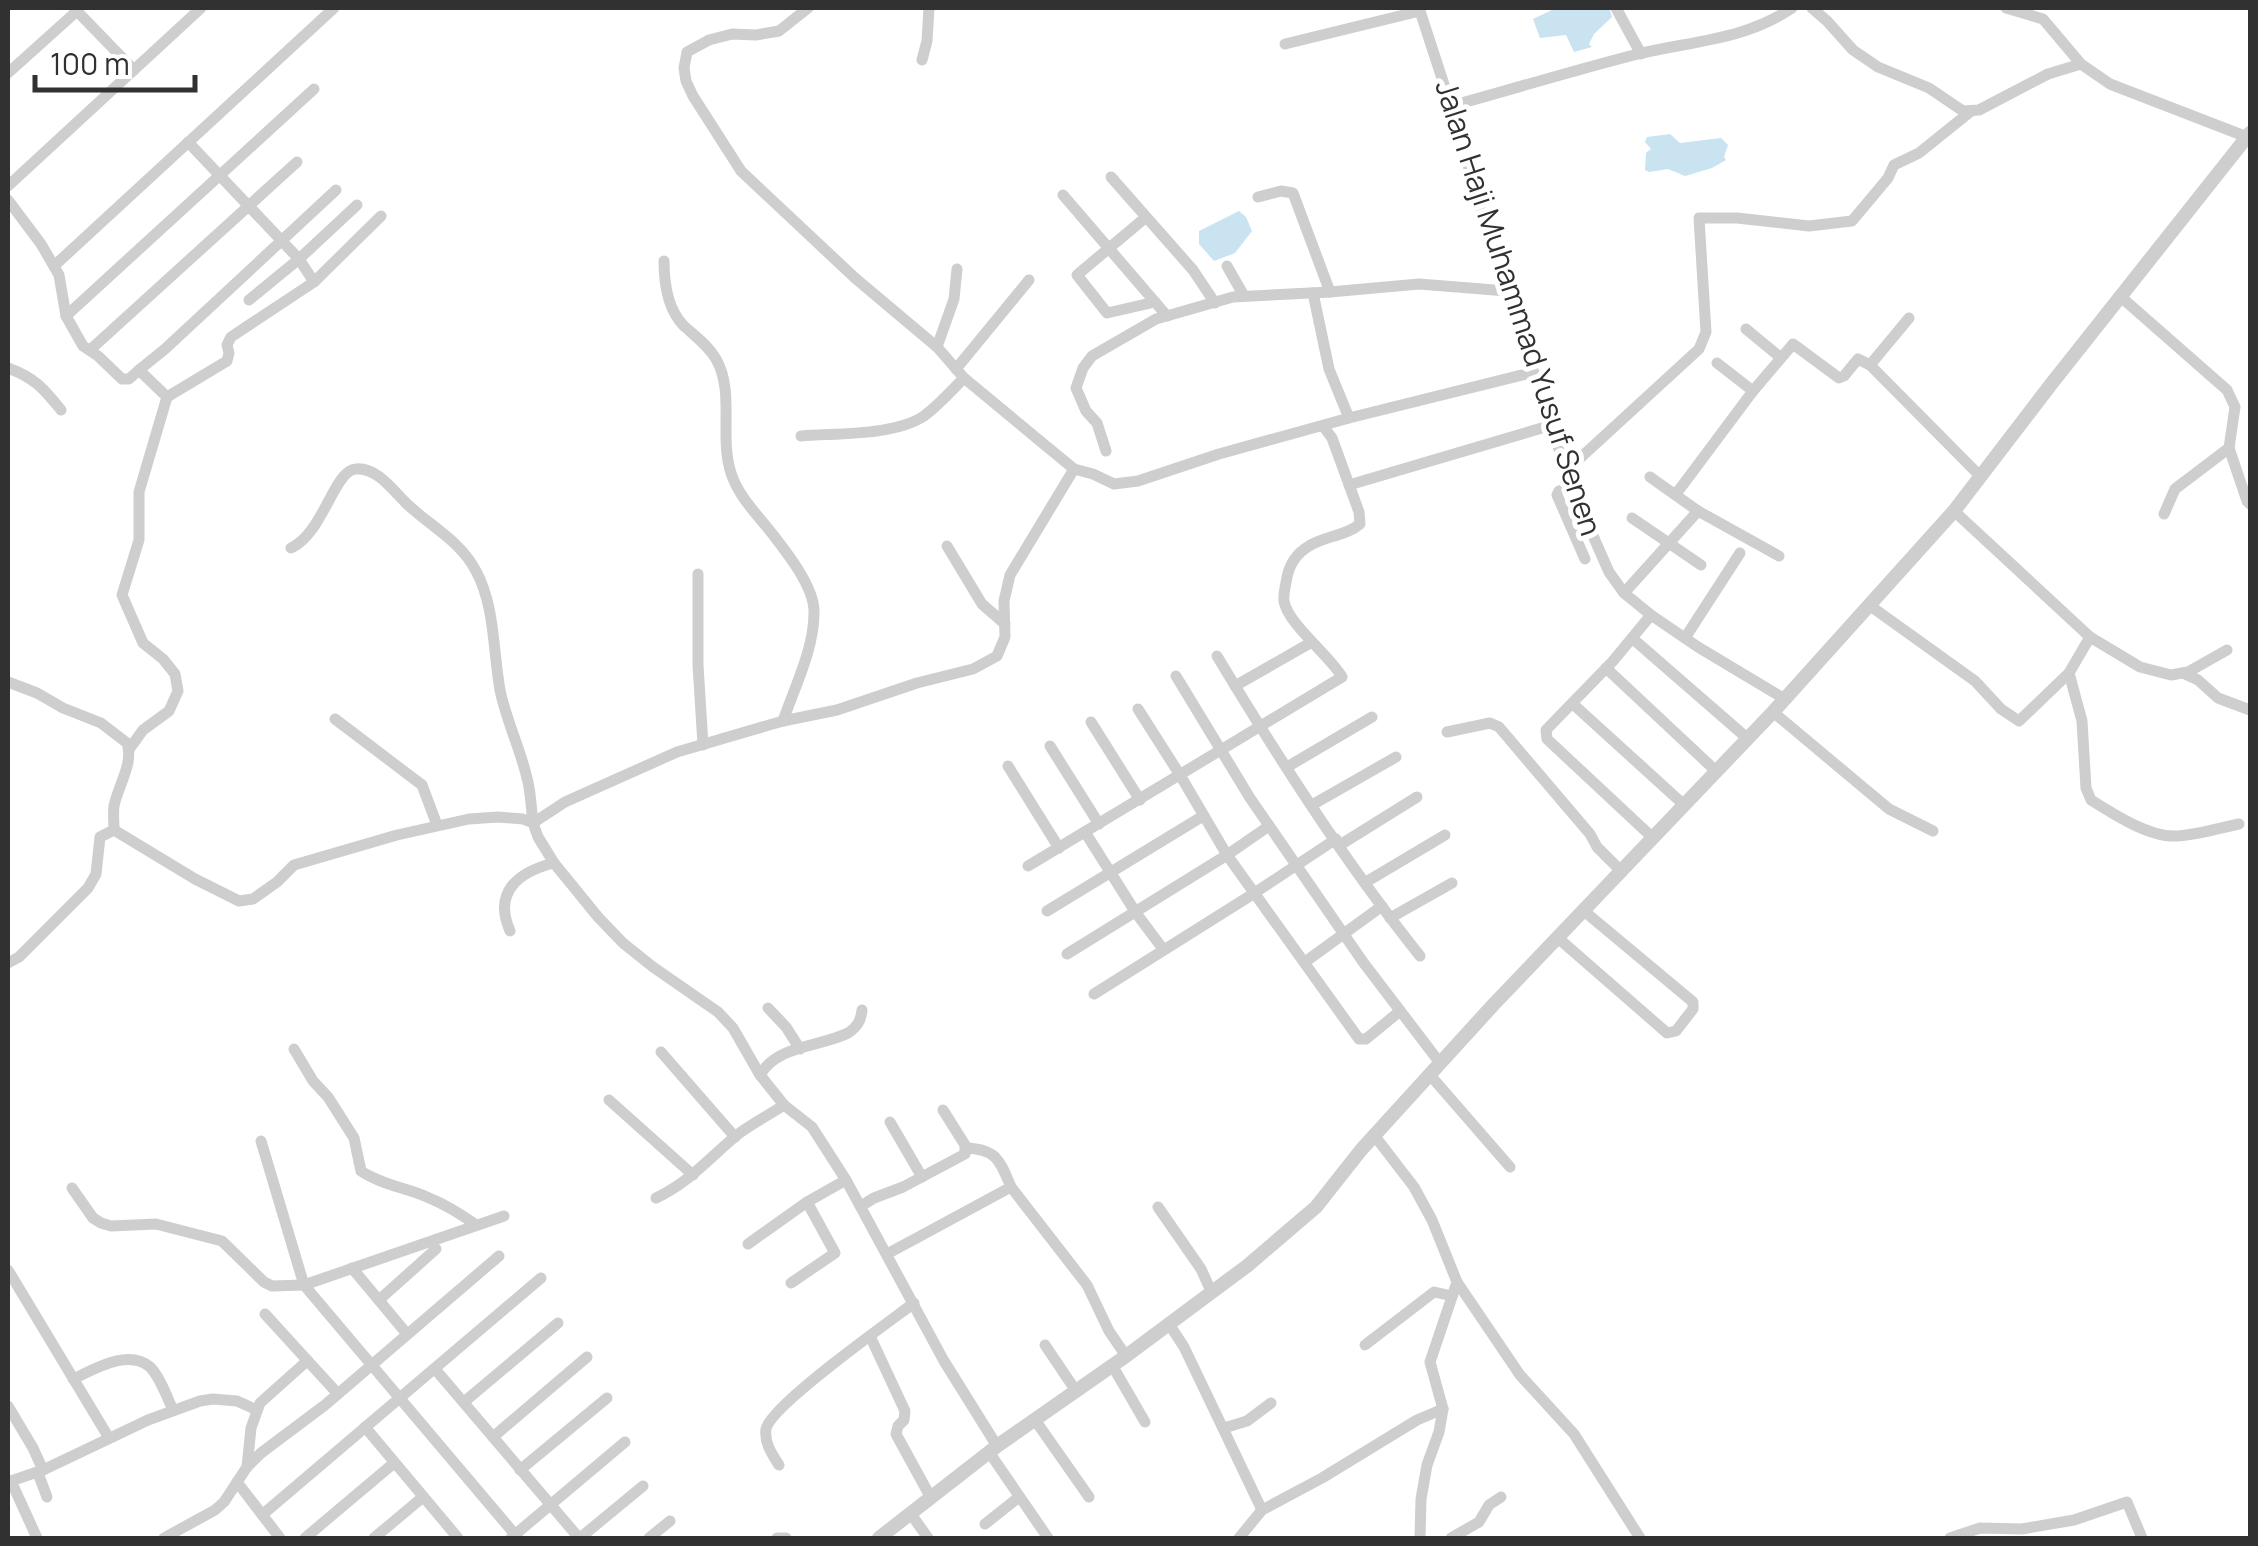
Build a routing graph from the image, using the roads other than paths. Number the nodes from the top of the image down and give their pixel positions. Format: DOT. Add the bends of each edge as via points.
graph roads {
  1 [pos="201,8"];
  2 [pos="334,8"];
  3 [pos="808,8"];
  4 [pos="928,8"];
  5 [pos="1616,8"];
  6 [pos="1792,8"];
  7 [pos="1812,8"];
  8 [pos="2006,8"];
  9 [pos="76,9"];
  10 [pos="1420,9"];
  11 [pos="2047,13"];
  12 [pos="1285,44"];
  13 [pos="1641,54"];
  14 [pos="922,60"];
  15 [pos="2082,64"];
  16 [pos="134,70"];
  17 [pos="8,73"];
  18 [pos="314,89"];
  19 [pos="1451,106"];
  20 [pos="1970,112"];
  21 [pos="2249,135"];
  22 [pos="188,142"];
  23 [pos="297,162"];
  24 [pos="218,177"];
  25 [pos="1110,178"];
  26 [pos="8,183"];
  27 [pos="336,190"];
  28 [pos="1063,194"];
  29 [pos="1258,198"];
  30 [pos="8,200"];
  31 [pos="358,205"];
  32 [pos="248,206"];
  33 [pos="381,216"];
  34 [pos="1145,218"];
  35 [pos="280,240"];
  36 [pos="1108,248"];
  37 [pos="299,259"];
  38 [pos="664,261"];
  39 [pos="54,266"];
  40 [pos="1227,266"];
  41 [pos="957,269"];
  42 [pos="1029,280"];
  43 [pos="314,282"];
  44 [pos="1507,291"];
  45 [pos="1330,292"];
  46 [pos="1313,293"];
  47 [pos="1244,296"];
  48 [pos="2121,298"];
  49 [pos="248,300"];
  50 [pos="1155,302"];
  51 [pos="1215,303"];
  52 [pos="66,316"];
  53 [pos="1167,316"];
  54 [pos="1909,318"];
  55 [pos="1746,329"];
  56 [pos="937,347"];
  57 [pos="90,350"];
  58 [pos="1780,357"];
  59 [pos="1717,363"];
  60 [pos="1870,366"];
  61 [pos="8,368"];
  62 [pos="139,370"];
  63 [pos="1534,372"];
  64 [pos="960,373"];
  65 [pos="1753,391"];
  66 [pos="167,398"];
  67 [pos="61,410"];
  68 [pos="1349,418"];
  69 [pos="1552,425"];
  70 [pos="1323,426"];
  71 [pos="801,436"];
  72 [pos="2229,448"];
  73 [pos="1106,451"];
  74 [pos="1074,469"];
  75 [pos="1566,471"];
  76 [pos="1650,477"];
  77 [pos="1981,477"];
  78 [pos="1350,485"];
  79 [pos="1571,486"];
  80 [pos="1676,494"];
  81 [pos="2250,504"];
  82 [pos="1698,511"];
  83 [pos="1954,511"];
  84 [pos="2164,514"];
  85 [pos="1632,518"];
  86 [pos="1668,544"];
  87 [pos="946,546"];
  88 [pos="290,548"];
  89 [pos="1740,553"];
  90 [pos="1778,556"];
  91 [pos="1585,560"];
  92 [pos="1701,565"];
  93 [pos="698,574"];
  94 [pos="1624,593"];
  95 [pos="1869,605"];
  96 [pos="1651,615"];
  97 [pos="1005,624"];
  98 [pos="2090,636"];
  99 [pos="1632,638"];
  100 [pos="1686,638"];
  101 [pos="1312,642"];
  102 [pos="2227,650"];
  103 [pos="1216,656"];
  104 [pos="1606,668"];
  105 [pos="2069,673"];
  106 [pos="2183,673"];
  107 [pos="1176,676"];
  108 [pos="8,682"];
  109 [pos="1235,686"];
  110 [pos="1783,698"];
  111 [pos="1573,704"];
  112 [pos="1138,709"];
  113 [pos="2250,710"];
  114 [pos="1773,712"];
  115 [pos="1372,717"];
  116 [pos="335,719"];
  117 [pos="783,721"];
  118 [pos="1091,722"];
  119 [pos="1260,728"];
  120 [pos="1448,732"];
  121 [pos="1747,738"];
  122 [pos="703,746"];
  123 [pos="1050,746"];
  124 [pos="130,748"];
  125 [pos="1221,751"];
  126 [pos="1396,757"];
  127 [pos="1008,766"];
  128 [pos="1287,767"];
  129 [pos="1716,770"];
  130 [pos="1180,775"];
  131 [pos="1417,796"];
  132 [pos="1140,800"];
  133 [pos="1683,804"];
  134 [pos="1312,805"];
  135 [pos="1202,816"];
  136 [pos="532,823"];
  137 [pos="1099,824"];
  138 [pos="2239,824"];
  139 [pos="438,826"];
  140 [pos="1269,826"];
  141 [pos="114,830"];
  142 [pos="1933,831"];
  143 [pos="1085,832"];
  144 [pos="1445,835"];
  145 [pos="1654,838"];
  146 [pos="1338,842"];
  147 [pos="1059,848"];
  148 [pos="1227,855"];
  149 [pos="554,862"];
  150 [pos="1296,865"];
  151 [pos="1028,866"];
  152 [pos="1622,872"];
  153 [pos="1110,873"];
  154 [pos="1366,882"];
  155 [pos="1452,884"];
  156 [pos="1254,894"];
  157 [pos="1382,906"];
  158 [pos="1047,911"];
  159 [pos="1584,911"];
  160 [pos="1136,913"];
  161 [pos="1390,918"];
  162 [pos="510,931"];
  163 [pos="1343,933"];
  164 [pos="1558,938"];
  165 [pos="1163,949"];
  166 [pos="1067,954"];
  167 [pos="1420,956"];
  168 [pos="1305,962"];
  169 [pos="8,963"];
  170 [pos="1094,994"];
  171 [pos="768,1008"];
  172 [pos="862,1010"];
  173 [pos="1400,1011"];
  174 [pos="800,1048"];
  175 [pos="294,1049"];
  176 [pos="661,1052"];
  177 [pos="1435,1069"];
  178 [pos="760,1074"];
  179 [pos="609,1100"];
  180 [pos="784,1105"];
  181 [pos="943,1110"];
  182 [pos="890,1122"];
  183 [pos="1374,1135"];
  184 [pos="735,1138"];
  185 [pos="261,1141"];
  186 [pos="966,1148"];
  187 [pos="1510,1167"];
  188 [pos="693,1176"];
  189 [pos="922,1177"];
  190 [pos="846,1180"];
  191 [pos="1011,1187"];
  192 [pos="72,1188"];
  193 [pos="656,1198"];
  194 [pos="806,1202"];
  195 [pos="861,1206"];
  196 [pos="1158,1207"];
  197 [pos="504,1216"];
  198 [pos="476,1225"];
  199 [pos="748,1244"];
  200 [pos="436,1249"];
  201 [pos="887,1254"];
  202 [pos="500,1256"];
  203 [pos="352,1268"];
  204 [pos="8,1270"];
  205 [pos="541,1278"];
  206 [pos="1456,1282"];
  207 [pos="791,1283"];
  208 [pos="304,1285"];
  209 [pos="1211,1291"];
  210 [pos="1452,1296"];
  211 [pos="379,1300"];
  212 [pos="914,1302"];
  213 [pos="265,1314"];
  214 [pos="558,1323"];
  215 [pos="1169,1324"];
  216 [pos="408,1334"];
  217 [pos="870,1336"];
  218 [pos="1045,1344"];
  219 [pos="1365,1345"];
  220 [pos="587,1356"];
  221 [pos="1126,1356"];
  222 [pos="308,1361"];
  223 [pos="372,1364"];
  224 [pos="1112,1365"];
  225 [pos="435,1368"];
  226 [pos="72,1379"];
  227 [pos="1076,1391"];
  228 [pos="338,1394"];
  229 [pos="400,1397"];
  230 [pos="607,1398"];
  231 [pos="464,1402"];
  232 [pos="1271,1403"];
  233 [pos="8,1406"];
  234 [pos="1443,1409"];
  235 [pos="173,1410"];
  236 [pos="257,1410"];
  237 [pos="1035,1420"];
  238 [pos="1144,1422"];
  239 [pos="365,1428"];
  240 [pos="1224,1428"];
  241 [pos="493,1436"];
  242 [pos="109,1438"];
  243 [pos="625,1442"];
  244 [pos="993,1449"];
  245 [pos="394,1464"];
  246 [pos="779,1465"];
  247 [pos="247,1467"];
  248 [pos="520,1470"];
  249 [pos="40,1471"];
  250 [pos="9,1481"];
  251 [pos="237,1482"];
  252 [pos="642,1486"];
  253 [pos="47,1496"];
  254 [pos="1019,1496"];
  255 [pos="423,1497"];
  256 [pos="1090,1497"];
  257 [pos="1501,1497"];
  258 [pos="930,1498"];
  259 [pos="551,1506"];
  260 [pos="1262,1510"];
  261 [pos="910,1514"];
  262 [pos="262,1515"];
  263 [pos="670,1522"];
  264 [pos="985,1524"];
  265 [pos="450,1536"];
  266 [pos="515,1537"];
  267 [pos="36,1538"];
  268 [pos="164,1538"];
  269 [pos="280,1538"];
  270 [pos="305,1538"];
  271 [pos="374,1538"];
  272 [pos="579,1538"];
  273 [pos="650,1538"];
  274 [pos="777,1538"];
  275 [pos="786,1538"];
  276 [pos="881,1538"];
  277 [pos="928,1538"];
  278 [pos="1048,1538"];
  279 [pos="1239,1538"];
  280 [pos="1420,1538"];
  281 [pos="1451,1538"];
  282 [pos="1640,1538"];
  283 [pos="1950,1538"];
  284 [pos="2142,1538"];
  1 -- 16 [label="street"];
  2 -- 22 [label="street"];
  3 -- 56 [label="street" via="780,30 732,34 692,48 686,81 741,171"];
  4 -- 14 [label="street"];
  5 -- 13 [label="street"];
  6 -- 13 [label="street" via="1744,32"];
  7 -- 20 [label="street" via="1878,68"];
  8 -- 11 [label="street"];
  9 -- 16 [label="street"];
  9 -- 17 [label="street"];
  10 -- 12 [label="street"];
  10 -- 19 [label="street, Jalan Haji Muhammad Yusuf Senen"];
  11 -- 15 [label="street"];
  13 -- 19 [label="street"];
  15 -- 20 [label="street"];
  15 -- 21 [label="street" via="2110,84"];
  16 -- 26 [label="street"];
  18 -- 24 [label="street"];
  19 -- 44 [label="street, Jalan Haji Muhammad Yusuf Senen"];
  20 -- 75 [label="street" via="1894,165 1852,221 1809,226 1700,218 1704,342"];
  21 -- 48 [label="street"];
  22 -- 24 [label="street"];
  22 -- 39 [label="street"];
  23 -- 32 [label="street"];
  24 -- 32 [label="street"];
  24 -- 52 [label="street"];
  25 -- 34 [label="street"];
  27 -- 35 [label="street"];
  28 -- 36 [label="street"];
  29 -- 45 [label="street" via="1292,193"];
  30 -- 39 [label="street"];
  31 -- 37 [label="street"];
  32 -- 35 [label="street"];
  32 -- 57 [label="street"];
  33 -- 43 [label="street"];
  34 -- 36 [label="street"];
  34 -- 51 [label="street"];
  35 -- 37 [label="street"];
  35 -- 62 [label="street"];
  36 -- 50 [label="street"];
  36 -- 50 [label="street" via="1078,275 1107,313"];
  37 -- 43 [label="street"];
  37 -- 49 [label="street"];
  38 -- 117 [label="street" via="667,296 679,321 706,346 723,378 736,487 799,570 814,606"];
  39 -- 52 [label="street"];
  40 -- 47 [label="street"];
  41 -- 56 [label="street"];
  42 -- 64 [label="street"];
  43 -- 66 [label="street" via="228,339 225,363"];
  44 -- 45 [label="street" via="1419,284"];
  44 -- 63 [label="street, Jalan Haji Muhammad Yusuf Senen"];
  45 -- 46 [label="street"];
  46 -- 47 [label="street"];
  46 -- 68 [label="street"];
  47 -- 51 [label="street"];
  48 -- 72 [label="street" via="2227,390 2235,407"];
  48 -- 77 [label="street"];
  50 -- 53 [label="street"];
  51 -- 53 [label="street"];
  52 -- 57 [label="street"];
  53 -- 73 [label="street" via="1092,356 1083,368 1076,388"];
  54 -- 60 [label="street"];
  55 -- 58 [label="street"];
  56 -- 64 [label="street"];
  57 -- 62 [label="street" via="122,380"];
  58 -- 60 [label="street" via="1796,344 1839,378 1858,360"];
  58 -- 65 [label="street"];
  59 -- 65 [label="street"];
  60 -- 77 [label="street"];
  61 -- 67 [label="street" via="40,384"];
  62 -- 66 [label="street"];
  63 -- 68 [label="street"];
  63 -- 69 [label="street, Jalan Haji Muhammad Yusuf Senen"];
  64 -- 71 [label="street" via="923,416 906,424"];
  64 -- 74 [label="street"];
  65 -- 80 [label="street"];
  66 -- 124 [label="street" via="139,492 139,536 122,594 143,642 174,674 178,691 168,711"];
  68 -- 70 [label="street"];
  69 -- 75 [label="street, Jalan Haji Muhammad Yusuf Senen"];
  69 -- 78 [label="street"];
  70 -- 74 [label="street" via="1121,484"];
  70 -- 78 [label="street"];
  72 -- 81 [label="street"];
  72 -- 84 [label="street" via="2175,489"];
  74 -- 97 [label="street" via="1010,575"];
  75 -- 79 [label="street, Jalan Haji Muhammad Yusuf Senen"];
  76 -- 80 [label="street"];
  77 -- 83 [label="street"];
  78 -- 101 [label="street" via="1358,527 1314,542 1288,572 1284,600"];
  79 -- 91 [label="street" via="1557,495"];
  79 -- 94 [label="street, Jalan Haji Muhammad Yusuf Senen" via="1608,572"];
  80 -- 82 [label="street"];
  82 -- 86 [label="street"];
  82 -- 90 [label="street"];
  83 -- 95 [label="street"];
  83 -- 98 [label="street"];
  85 -- 86 [label="street"];
  86 -- 92 [label="street"];
  86 -- 94 [label="street"];
  87 -- 97 [label="street" via="982,604"];
  88 -- 136 [label="street" via="302,543 343,474 354,469 383,480 458,546 476,571 489,610 501,695 528,781"];
  89 -- 100 [label="street"];
  93 -- 122 [label="street"];
  94 -- 96 [label="street, Jalan Haji Muhammad Yusuf Senen"];
  95 -- 105 [label="street" via="2019,721"];
  95 -- 110 [label="street"];
  96 -- 99 [label="street"];
  96 -- 100 [label="street, Jalan Haji Muhammad Yusuf Senen"];
  97 -- 117 [label="street" via="997,656 973,669"];
  98 -- 105 [label="street"];
  98 -- 106 [label="street" via="2140,668"];
  99 -- 104 [label="street"];
  99 -- 121 [label="street"];
  100 -- 110 [label="street, Jalan Haji Muhammad Yusuf Senen"];
  101 -- 109 [label="street"];
  101 -- 119 [label="street" via="1342,676"];
  102 -- 106 [label="street"];
  103 -- 109 [label="street"];
  104 -- 111 [label="street"];
  104 -- 129 [label="street"];
  105 -- 138 [label="street" via="2090,800 2164,836"];
  106 -- 113 [label="street"];
  107 -- 125 [label="street"];
  108 -- 124 [label="street" via="101,723"];
  109 -- 119 [label="street"];
  110 -- 114 [label="street"];
  111 -- 133 [label="street"];
  111 -- 145 [label="street" via="1546,737"];
  112 -- 130 [label="street"];
  114 -- 121 [label="street"];
  114 -- 142 [label="street" via="1889,809"];
  115 -- 128 [label="street"];
  116 -- 139 [label="street" via="422,785"];
  117 -- 122 [label="street"];
  118 -- 132 [label="street"];
  119 -- 125 [label="street"];
  119 -- 128 [label="street"];
  120 -- 152 [label="street" via="1499,727"];
  121 -- 129 [label="street"];
  122 -- 136 [label="street" via="639,768"];
  123 -- 137 [label="street"];
  124 -- 141 [label="street"];
  125 -- 130 [label="street"];
  125 -- 140 [label="street"];
  126 -- 134 [label="street"];
  127 -- 147 [label="street"];
  128 -- 134 [label="street"];
  129 -- 133 [label="street"];
  130 -- 132 [label="street"];
  130 -- 135 [label="street"];
  131 -- 146 [label="street"];
  132 -- 137 [label="street"];
  133 -- 145 [label="street"];
  134 -- 146 [label="street"];
  135 -- 148 [label="street"];
  135 -- 153 [label="street"];
  136 -- 139 [label="street" via="498,817"];
  136 -- 149 [label="street"];
  137 -- 143 [label="street"];
  139 -- 141 [label="street" via="294,865 253,899 239,901"];
  140 -- 148 [label="street"];
  140 -- 150 [label="street"];
  141 -- 169 [label="street" via="100,837 88,888"];
  143 -- 147 [label="street"];
  143 -- 153 [label="street"];
  144 -- 154 [label="street"];
  145 -- 152 [label="street"];
  146 -- 150 [label="street"];
  146 -- 154 [label="street"];
  147 -- 151 [label="street"];
  148 -- 156 [label="street"];
  148 -- 160 [label="street"];
  149 -- 162 [label="street" via="514,882 504,910"];
  149 -- 178 [label="street" via="623,943 718,1012"];
  150 -- 156 [label="street"];
  150 -- 163 [label="street"];
  152 -- 159 [label="street"];
  153 -- 158 [label="street"];
  153 -- 160 [label="street"];
  154 -- 157 [label="street"];
  155 -- 161 [label="street"];
  156 -- 165 [label="street"];
  156 -- 168 [label="street"];
  157 -- 161 [label="street"];
  157 -- 163 [label="street"];
  159 -- 164 [label="street"];
  159 -- 164 [label="street" via="1693,1002 1676,1031 1667,1032"];
  160 -- 165 [label="street"];
  160 -- 166 [label="street"];
  161 -- 167 [label="street"];
  163 -- 168 [label="street"];
  163 -- 173 [label="street"];
  164 -- 177 [label="street"];
  165 -- 170 [label="street"];
  168 -- 173 [label="street" via="1359,1039"];
  171 -- 174 [label="street"];
  172 -- 174 [label="street" via="848,1033"];
  173 -- 177 [label="street"];
  174 -- 178 [label="street"];
  175 -- 198 [label="street" via="354,1138 360,1171 429,1197"];
  176 -- 184 [label="street"];
  177 -- 183 [label="street"];
  177 -- 187 [label="street"];
  178 -- 180 [label="street"];
  179 -- 188 [label="street"];
  180 -- 184 [label="street"];
  180 -- 190 [label="street" via="812,1127"];
  181 -- 186 [label="street"];
  182 -- 189 [label="street"];
  183 -- 206 [label="street" via="1414,1187"];
  183 -- 209 [label="street" via="1316,1207"];
  184 -- 188 [label="street"];
  185 -- 208 [label="street"];
  186 -- 189 [label="street"];
  186 -- 191 [label="street" via="997,1158"];
  188 -- 193 [label="street"];
  189 -- 195 [label="street"];
  190 -- 194 [label="street"];
  190 -- 195 [label="street"];
  191 -- 201 [label="street"];
  191 -- 221 [label="street" via="1087,1285"];
  192 -- 208 [label="street" via="100,1223 156,1224 222,1241 264,1282"];
  194 -- 199 [label="street"];
  194 -- 207 [label="street" via="835,1253"];
  195 -- 201 [label="street"];
  196 -- 209 [label="street"];
  197 -- 198 [label="street"];
  198 -- 203 [label="street"];
  200 -- 211 [label="street"];
  201 -- 212 [label="street"];
  202 -- 216 [label="street"];
  203 -- 208 [label="street"];
  203 -- 211 [label="street"];
  204 -- 226 [label="street"];
  205 -- 225 [label="street"];
  206 -- 210 [label="street"];
  206 -- 282 [label="street" via="1520,1375 1574,1434"];
  208 -- 223 [label="street"];
  209 -- 215 [label="street"];
  210 -- 219 [label="street" via="1434,1292"];
  210 -- 234 [label="street" via="1430,1362"];
  211 -- 216 [label="street"];
  212 -- 217 [label="street"];
  212 -- 244 [label="street"];
  213 -- 222 [label="street"];
  214 -- 231 [label="street"];
  215 -- 221 [label="street"];
  215 -- 240 [label="street"];
  216 -- 223 [label="street"];
  217 -- 246 [label="street" via="769,1421 767,1445"];
  217 -- 258 [label="street" via="905,1411 896,1434"];
  218 -- 227 [label="street"];
  220 -- 241 [label="street"];
  221 -- 224 [label="street"];
  222 -- 228 [label="street"];
  222 -- 236 [label="street"];
  223 -- 228 [label="street"];
  223 -- 229 [label="street"];
  224 -- 227 [label="street"];
  224 -- 238 [label="street"];
  225 -- 229 [label="street"];
  225 -- 231 [label="street"];
  226 -- 235 [label="street" via="110,1362 142,1363 152,1369"];
  226 -- 242 [label="street"];
  227 -- 237 [label="street"];
  228 -- 247 [label="street"];
  229 -- 239 [label="street"];
  229 -- 266 [label="street"];
  230 -- 248 [label="street"];
  231 -- 241 [label="street"];
  232 -- 240 [label="street"];
  233 -- 249 [label="street"];
  234 -- 260 [label="street"];
  234 -- 280 [label="street" via="1427,1465"];
  235 -- 236 [label="street" via="213,1399"];
  235 -- 242 [label="street"];
  236 -- 247 [label="street"];
  237 -- 244 [label="street"];
  237 -- 256 [label="street"];
  239 -- 245 [label="street"];
  239 -- 262 [label="street"];
  240 -- 260 [label="street"];
  241 -- 248 [label="street"];
  242 -- 249 [label="street"];
  243 -- 259 [label="street"];
  244 -- 254 [label="street"];
  244 -- 258 [label="street"];
  245 -- 255 [label="street"];
  245 -- 270 [label="street"];
  247 -- 251 [label="street"];
  248 -- 259 [label="street"];
  249 -- 250 [label="street"];
  249 -- 253 [label="street"];
  250 -- 267 [label="street"];
  251 -- 262 [label="street"];
  251 -- 268 [label="street" via="215,1510"];
  252 -- 272 [label="street"];
  254 -- 264 [label="street"];
  254 -- 278 [label="street"];
  255 -- 265 [label="street"];
  255 -- 271 [label="street"];
  257 -- 281 [label="street" via="1480,1521"];
  258 -- 261 [label="street"];
  259 -- 266 [label="street"];
  259 -- 272 [label="street"];
  260 -- 279 [label="street"];
  261 -- 276 [label="street"];
  261 -- 277 [label="street"];
  262 -- 269 [label="street"];
  263 -- 273 [label="street"];
  274 -- 275 [label="street"];
  283 -- 284 [label="street" via="1980,1528 2074,1520 2127,1502"];
}
